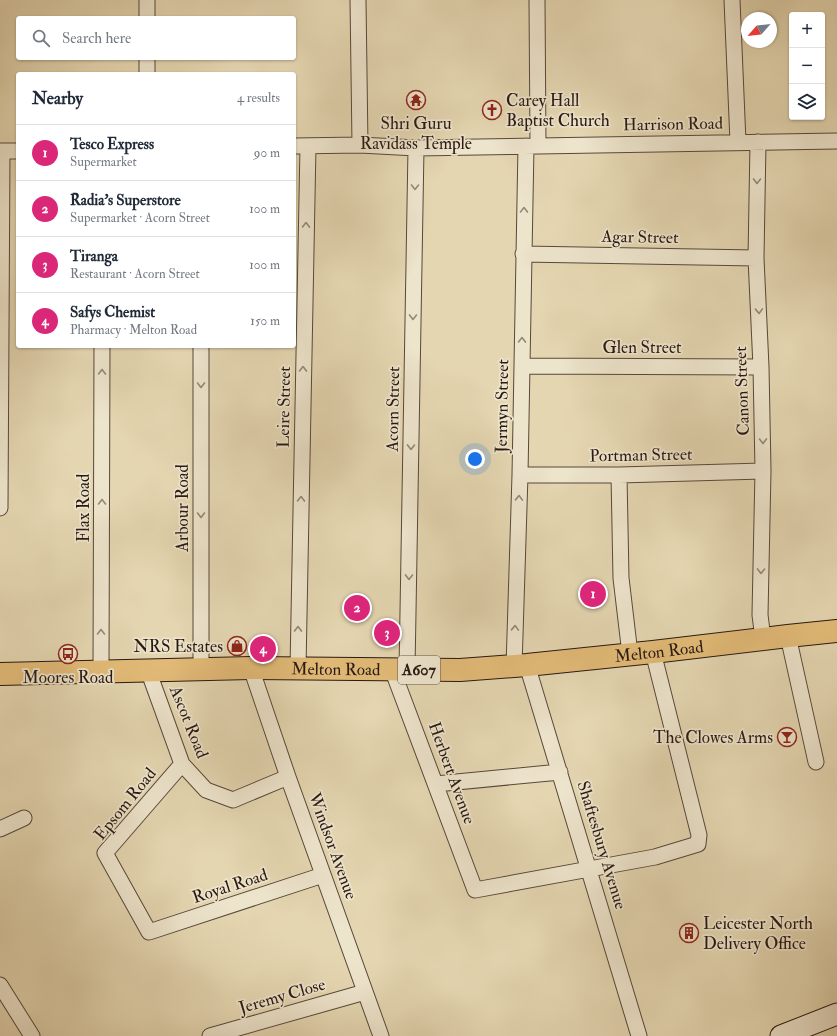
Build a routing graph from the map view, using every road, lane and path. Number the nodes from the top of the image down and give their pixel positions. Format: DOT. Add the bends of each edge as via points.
graph roads {
  1 [pos="147,0"];
  2 [pos="358,0"];
  3 [pos="537,0"];
  4 [pos="732,0"];
  5 [pos="147,16"];
  6 [pos="147,60"];
  7 [pos="147,72"];
  8 [pos="738,142"];
  9 [pos="758,142"];
  10 [pos="837,142"];
  11 [pos="360,145"];
  12 [pos="301,146"];
  13 [pos="532,146"];
  14 [pos="416,148"];
  15 [pos="1,151"];
  16 [pos="16,151"];
  17 [pos="524,254"];
  18 [pos="756,258"];
  19 [pos="102,348"];
  20 [pos="201,348"];
  21 [pos="522,366"];
  22 [pos="761,367"];
  23 [pos="763,471"];
  24 [pos="520,475"];
  25 [pos="620,475"];
  26 [pos="0,508"];
  27 [pos="837,631"];
  28 [pos="788,636"];
  29 [pos="763,639"];
  30 [pos="653,652"];
  31 [pos="630,654"];
  32 [pos="520,666"];
  33 [pos="251,668"];
  34 [pos="298,668"];
  35 [pos="201,669"];
  36 [pos="148,670"];
  37 [pos="400,670"];
  38 [pos="101,671"];
  39 [pos="0,674"];
  40 [pos="816,762"];
  41 [pos="182,764"];
  42 [pos="560,772"];
  43 [pos="288,777"];
  44 [pos="436,784"];
  45 [pos="24,818"];
  46 [pos="0,830"];
  47 [pos="589,870"];
  48 [pos="323,875"];
  49 [pos="149,932"];
  50 [pos="0,985"];
  51 [pos="365,992"];
  52 [pos="837,1014"];
  53 [pos="32,1036"];
  54 [pos="210,1036"];
  55 [pos="381,1036"];
  56 [pos="639,1036"];
  57 [pos="781,1036"];
  1 -- 5 [label="street"];
  2 -- 11 [label="street"];
  3 -- 13 [label="street, Jermyn Street"];
  4 -- 8 [label="street"];
  6 -- 7 [label="street"];
  8 -- 9 [label="street, Harrison Road"];
  8 -- 13 [label="street, Harrison Road"];
  9 -- 10 [label="street, Harrison Road"];
  9 -- 18 [label="street, Canon Street, one-way"];
  11 -- 12 [label="street, Harrison Road"];
  11 -- 14 [label="street, Harrison Road"];
  34 -- 12 [label="street, Leire Street, one-way"];
  13 -- 14 [label="street, Harrison Road"];
  17 -- 13 [label="street, Jermyn Street, one-way"];
  14 -- 37 [label="street, Acorn Street, one-way"];
  15 -- 16 [label="street"];
  15 -- 26 [label="street"];
  17 -- 18 [label="street, Agar Street"];
  21 -- 17 [label="street, Jermyn Street, one-way"];
  18 -- 22 [label="street, Canon Street, one-way"];
  38 -- 19 [label="street, Flax Road, one-way"];
  20 -- 35 [label="street, Arbour Road, one-way"];
  21 -- 22 [label="street, Glen Street"];
  21 -- 24 [label="street, Jermyn Street"];
  22 -- 23 [label="street, Canon Street, one-way"];
  23 -- 25 [label="street, Portman Street"];
  23 -- 29 [label="street, Canon Street, one-way" via="760,615"];
  24 -- 25 [label="street, Portman Street"];
  32 -- 24 [label="street, Jermyn Street, one-way"];
  25 -- 31 [label="street" via="621,578"];
  27 -- 28 [label="main road, Melton Road / A607"];
  28 -- 29 [label="main road, Melton Road / A607"];
  28 -- 40 [label="street"];
  29 -- 30 [label="main road, Melton Road / A607"];
  30 -- 31 [label="main road, Melton Road / A607"];
  30 -- 47 [label="street" via="699,835 698,844 654,857"];
  31 -- 32 [label="main road, Melton Road / A607"];
  32 -- 37 [label="main road, Melton Road / A607"];
  32 -- 42 [label="street, Shaftesbury Avenue"];
  33 -- 34 [label="main road, Melton Road / A607"];
  33 -- 35 [label="main road, Melton Road / A607"];
  33 -- 43 [label="street, Windsor Avenue"];
  34 -- 37 [label="main road, Melton Road / A607"];
  35 -- 36 [label="main road, Melton Road / A607"];
  36 -- 38 [label="main road, Melton Road / A607"];
  36 -- 41 [label="street, Ascot Road"];
  37 -- 44 [label="street, Herbert Avenue"];
  38 -- 39 [label="main road, Melton Road / A607"];
  41 -- 43 [label="street, Ascot Road" via="206,790 233,800"];
  41 -- 49 [label="street, Epsom Road" via="106,853"];
  42 -- 44 [label="street"];
  42 -- 47 [label="street, Shaftesbury Avenue"];
  43 -- 48 [label="street, Windsor Avenue"];
  44 -- 47 [label="street, Herbert Avenue" via="475,890"];
  45 -- 46 [label="street"];
  47 -- 56 [label="street, Shaftesbury Avenue"];
  48 -- 49 [label="street, Royal Road"];
  48 -- 51 [label="street, Windsor Avenue"];
  50 -- 53 [label="street"];
  51 -- 54 [label="street, Jeremy Close"];
  51 -- 55 [label="street, Windsor Avenue"];
  52 -- 57 [label="street"];
}
